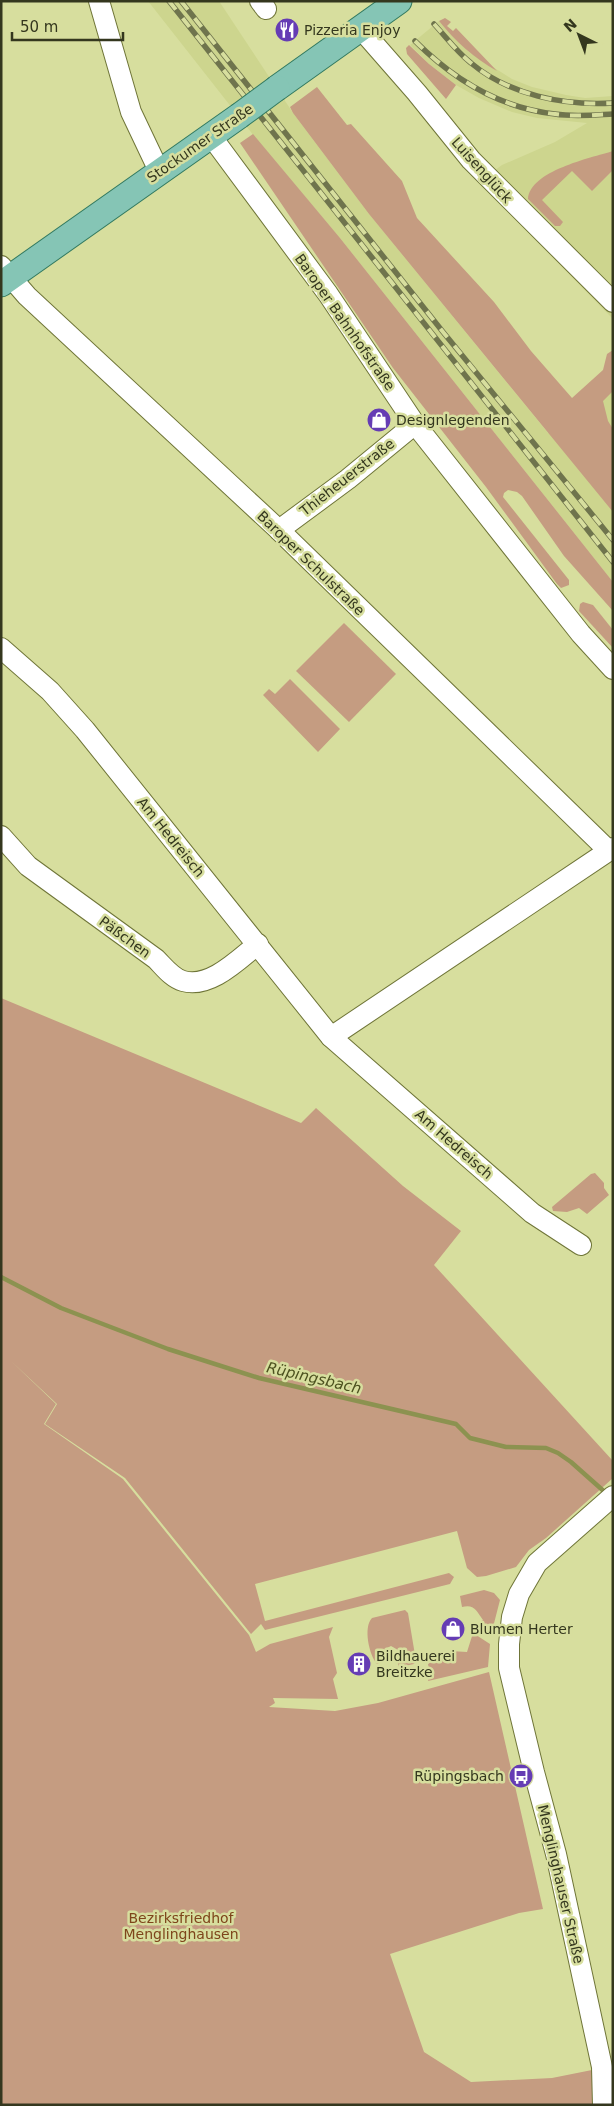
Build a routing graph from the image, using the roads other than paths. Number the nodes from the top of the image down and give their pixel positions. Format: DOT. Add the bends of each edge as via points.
graph roads {
  1 [pos="99,1"];
  2 [pos="399,1"];
  3 [pos="360,29"];
  4 [pos="211,136"];
  5 [pos="159,171"];
  6 [pos="4,276"];
  7 [pos="613,302"];
  8 [pos="415,424"];
  9 [pos="279,530"];
  10 [pos="1,648"];
  11 [pos="613,669"];
  12 [pos="1,836"];
  13 [pos="610,849"];
  14 [pos="258,944"];
  15 [pos="331,1037"];
  16 [pos="581,1245"];
  17 [pos="613,1496"];
  18 [pos="603,2105"];
  1 -- 5 [label="street" via="131,112"];
  2 -- 3 [label="main road, Stockumer Straße"];
  3 -- 4 [label="main road, Stockumer Straße, bridge"];
  3 -- 7 [label="street, Luisenglück" via="471,160"];
  4 -- 5 [label="main road, Stockumer Straße"];
  4 -- 8 [label="street, Baroper Bahnhofstraße" via="328,294"];
  5 -- 6 [label="main road, Stockumer Straße"];
  6 -- 9 [label="street, Baroper Schulstraße"];
  8 -- 9 [label="street, Thieheuerstraße"];
  8 -- 11 [label="street, Baroper Bahnhofstraße" via="581,634"];
  9 -- 13 [label="street, Baroper Schulstraße"];
  10 -- 14 [label="street, Am Hedreisch" via="50,691 85,730"];
  12 -- 14 [label="street, Päßchen" via="28,866 156,959 172,976 183,981 212,978"];
  13 -- 15 [label="street"];
  14 -- 15 [label="street, Am Hedreisch"];
  15 -- 16 [label="street, Am Hedreisch" via="532,1213"];
  17 -- 18 [label="street, Menglinghauser Straße" via="537,1563 525,1581 512,1617 508,1644 510,1668 556,1854 602,2067"];
}
